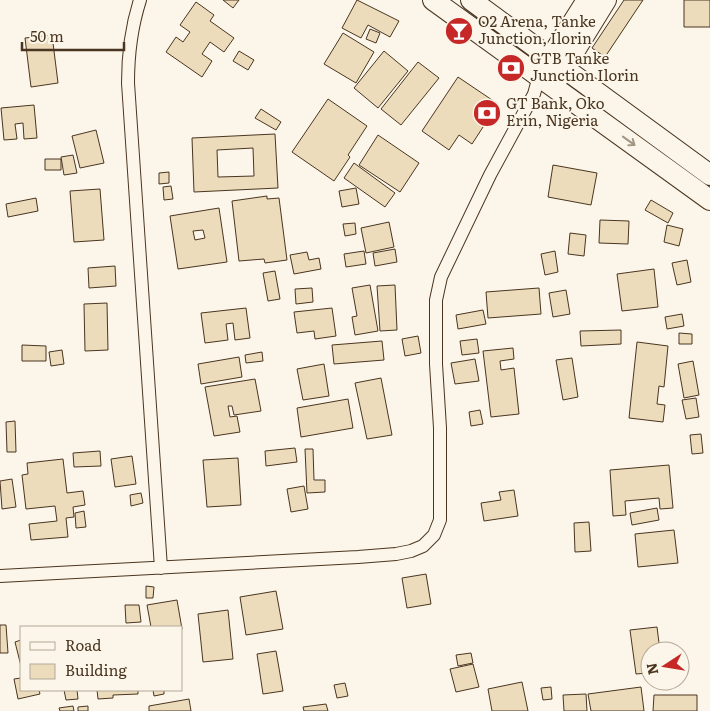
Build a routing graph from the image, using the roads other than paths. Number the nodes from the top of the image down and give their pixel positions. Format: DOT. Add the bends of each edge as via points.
graph roads {
  1 [pos="140,0"];
  2 [pos="434,0"];
  3 [pos="471,0"];
  4 [pos="587,0"];
  5 [pos="606,0"];
  6 [pos="557,62"];
  7 [pos="542,85"];
  8 [pos="710,175"];
  9 [pos="710,200"];
  10 [pos="161,568"];
  11 [pos="0,576"];
  1 -- 10 [label="street" via="128,52 128,84"];
  2 -- 7 [label="main road"];
  3 -- 6 [label="main road"];
  4 -- 6 [label="main road"];
  5 -- 6 [label="main road"];
  6 -- 7 [label="main road"];
  6 -- 8 [label="main road"];
  7 -- 9 [label="main road, one-way"];
  7 -- 10 [label="street" via="462,231 441,277 436,300 440,520 434,535 424,546 396,554"];
  10 -- 11 [label="street"];
}
